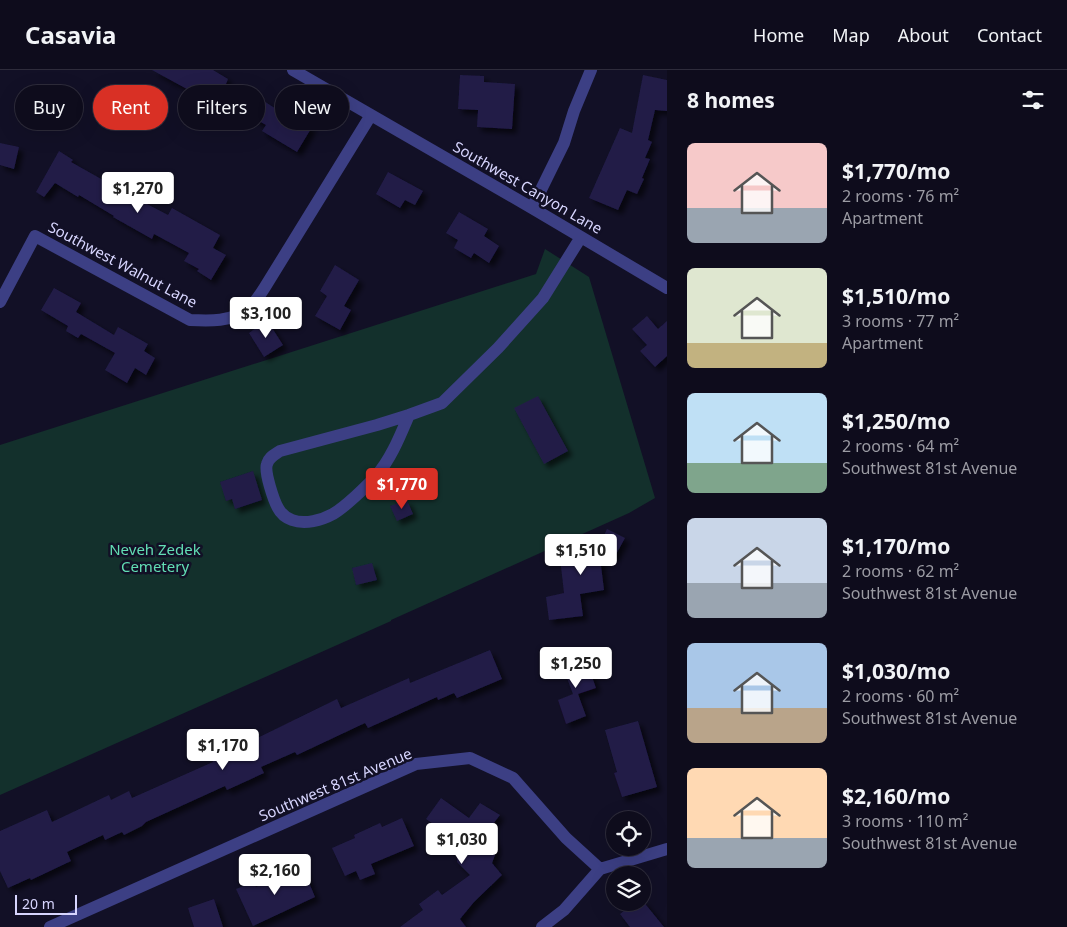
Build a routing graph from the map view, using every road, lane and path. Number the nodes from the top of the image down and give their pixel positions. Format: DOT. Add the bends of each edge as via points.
graph roads {
  1 [pos="293,70"];
  2 [pos="591,70"];
  3 [pos="371,115"];
  4 [pos="532,208"];
  5 [pos="581,236"];
  6 [pos="667,288"];
  7 [pos="0,302"];
  8 [pos="409,415"];
  9 [pos="667,849"];
  10 [pos="600,868"];
  11 [pos="50,927"];
  12 [pos="542,927"];
  1 -- 3 [label="street, Southwest Canyon Lane"];
  2 -- 4 [label="street" via="564,143"];
  3 -- 4 [label="street, Southwest Canyon Lane"];
  3 -- 7 [label="street, Southwest Walnut Lane" via="265,287 241,313 219,320 190,320 35,236"];
  4 -- 5 [label="street, Southwest Canyon Lane"];
  5 -- 6 [label="street, Southwest Canyon Lane"];
  5 -- 8 [label="street" via="543,298 498,348 442,403"];
  8 -- 8 [label="street" via="280,451 270,458 266,466 278,508 292,520 302,522 333,514 376,475 390,455"];
  9 -- 10 [label="street"];
  10 -- 11 [label="street, Southwest 81st Avenue" via="566,838 513,778 470,758 416,764"];
  10 -- 12 [label="street" via="564,910"];
}
